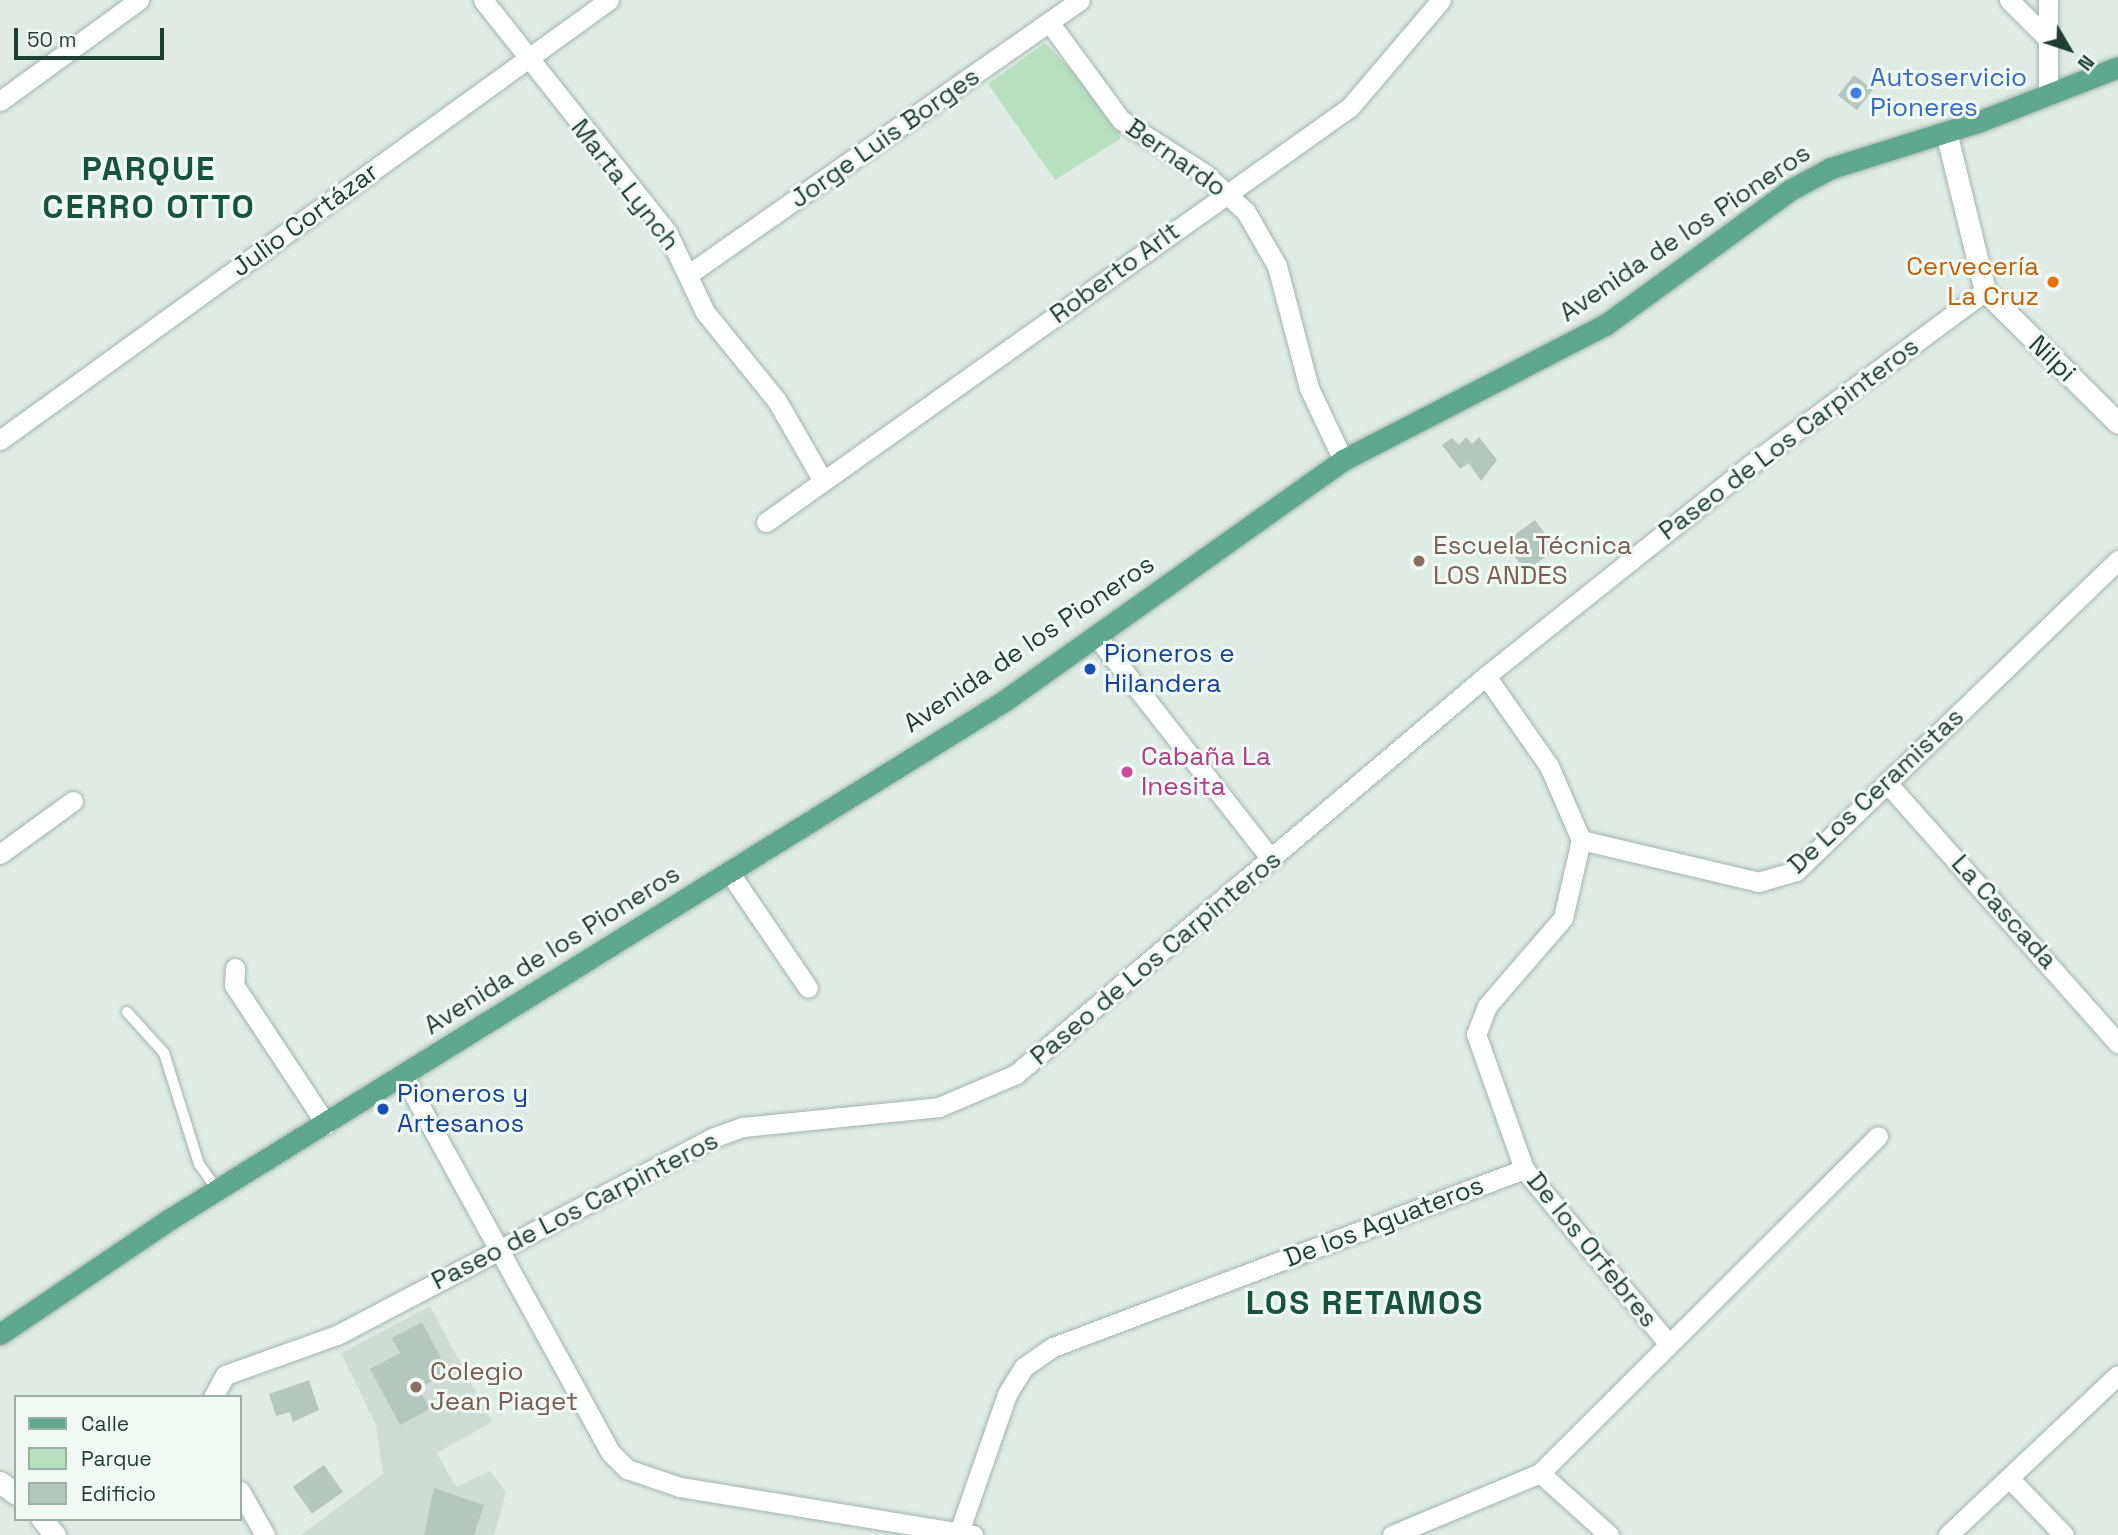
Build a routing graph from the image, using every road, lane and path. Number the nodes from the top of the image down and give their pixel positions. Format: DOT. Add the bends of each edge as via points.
graph roads {
  1 [pos="139,0"];
  2 [pos="483,0"];
  3 [pos="609,0"];
  4 [pos="1080,0"];
  5 [pos="1441,0"];
  6 [pos="2009,0"];
  7 [pos="2048,0"];
  8 [pos="1049,22"];
  9 [pos="2045,36"];
  10 [pos="527,60"];
  11 [pos="2118,67"];
  12 [pos="2048,96"];
  13 [pos="0,101"];
  14 [pos="1946,132"];
  15 [pos="1228,191"];
  16 [pos="689,274"];
  17 [pos="1985,291"];
  18 [pos="2118,423"];
  19 [pos="0,440"];
  20 [pos="1343,460"];
  21 [pos="823,481"];
  22 [pos="766,522"];
  23 [pos="2118,560"];
  24 [pos="1097,637"];
  25 [pos="1486,677"];
  26 [pos="1887,783"];
  27 [pos="73,801"];
  28 [pos="1581,840"];
  29 [pos="0,854"];
  30 [pos="1272,860"];
  31 [pos="729,872"];
  32 [pos="235,968"];
  33 [pos="808,988"];
  34 [pos="127,1012"];
  35 [pos="2118,1043"];
  36 [pos="404,1077"];
  37 [pos="326,1125"];
  38 [pos="1878,1136"];
  39 [pos="1524,1169"];
  40 [pos="217,1191"];
  41 [pos="501,1247"];
  42 [pos="0,1334"];
  43 [pos="1668,1343"];
  44 [pos="2118,1375"];
  45 [pos="214,1395"];
  46 [pos="1540,1473"];
  47 [pos="2009,1478"];
  48 [pos="242,1495"];
  49 [pos="44,1521"];
  50 [pos="963,1534"];
  51 [pos="55,1535"];
  52 [pos="265,1535"];
  53 [pos="1392,1535"];
  54 [pos="1609,1535"];
  55 [pos="1948,1535"];
  56 [pos="2064,1535"];
  1 -- 13 [label="street"];
  2 -- 10 [label="street, Marta Lynch"];
  3 -- 10 [label="street, Julio Cortázar"];
  4 -- 8 [label="street, Jorge Luis Borges"];
  5 -- 15 [label="street, Roberto Arlt" via="1350,107"];
  6 -- 9 [label="street"];
  7 -- 9 [label="street"];
  8 -- 15 [label="street, Bernardo" via="1121,120"];
  8 -- 16 [label="street, Jorge Luis Borges"];
  9 -- 12 [label="street"];
  10 -- 16 [label="street, Marta Lynch" via="667,232"];
  10 -- 19 [label="street, Julio Cortázar"];
  11 -- 12 [label="main road, Avenida de los Pioneros"];
  12 -- 14 [label="main road, Avenida de los Pioneros"];
  14 -- 17 [label="street"];
  14 -- 20 [label="main road, Avenida de los Pioneros" via="1831,168 1790,190 1605,325"];
  15 -- 20 [label="street, Bernardo" via="1278,266 1309,388"];
  15 -- 21 [label="street, Roberto Arlt"];
  16 -- 21 [label="street, Marta Lynch" via="705,312 777,401"];
  17 -- 18 [label="street, Nilpi"];
  17 -- 25 [label="street, Paseo de Los Carpinteros" via="1751,466"];
  20 -- 24 [label="main road, Avenida de los Pioneros"];
  21 -- 22 [label="street, Roberto Arlt"];
  23 -- 26 [label="street, De Los Ceramistas"];
  24 -- 30 [label="street"];
  24 -- 31 [label="main road, Avenida de los Pioneros"];
  25 -- 28 [label="street" via="1549,766"];
  25 -- 30 [label="street, Paseo de Los Carpinteros"];
  26 -- 28 [label="street, De Los Ceramistas" via="1796,872 1777,879 1758,882"];
  26 -- 35 [label="street, La Cascada"];
  27 -- 29 [label="street"];
  28 -- 39 [label="street, De los Orfebres" via="1563,918 1487,1006 1476,1034"];
  30 -- 41 [label="street, Paseo de Los Carpinteros" via="1067,1037 977,1094 939,1107 842,1121 743,1127 675,1154"];
  31 -- 33 [label="street"];
  31 -- 36 [label="main road, Avenida de los Pioneros"];
  32 -- 37 [label="street" via="234,985"];
  34 -- 40 [label="lane" via="164,1053 200,1164"];
  36 -- 37 [label="main road, Avenida de los Pioneros"];
  36 -- 41 [label="street"];
  37 -- 40 [label="main road, Avenida de los Pioneros"];
  38 -- 43 [label="street"];
  39 -- 43 [label="street, De los Orfebres"];
  39 -- 50 [label="street, De los Aguateros" via="1053,1347 1024,1367 1007,1394"];
  40 -- 42 [label="main road, Avenida de los Pioneros"];
  41 -- 45 [label="street, Paseo de Los Carpinteros" via="337,1335 225,1375"];
  41 -- 50 [label="street" via="611,1453 626,1469 680,1487"];
  43 -- 46 [label="street"];
  44 -- 47 [label="street"];
  46 -- 53 [label="street"];
  46 -- 54 [label="street"];
  47 -- 55 [label="street"];
  47 -- 56 [label="street"];
  48 -- 52 [label="street"];
  49 -- 51 [label="street"];
}
